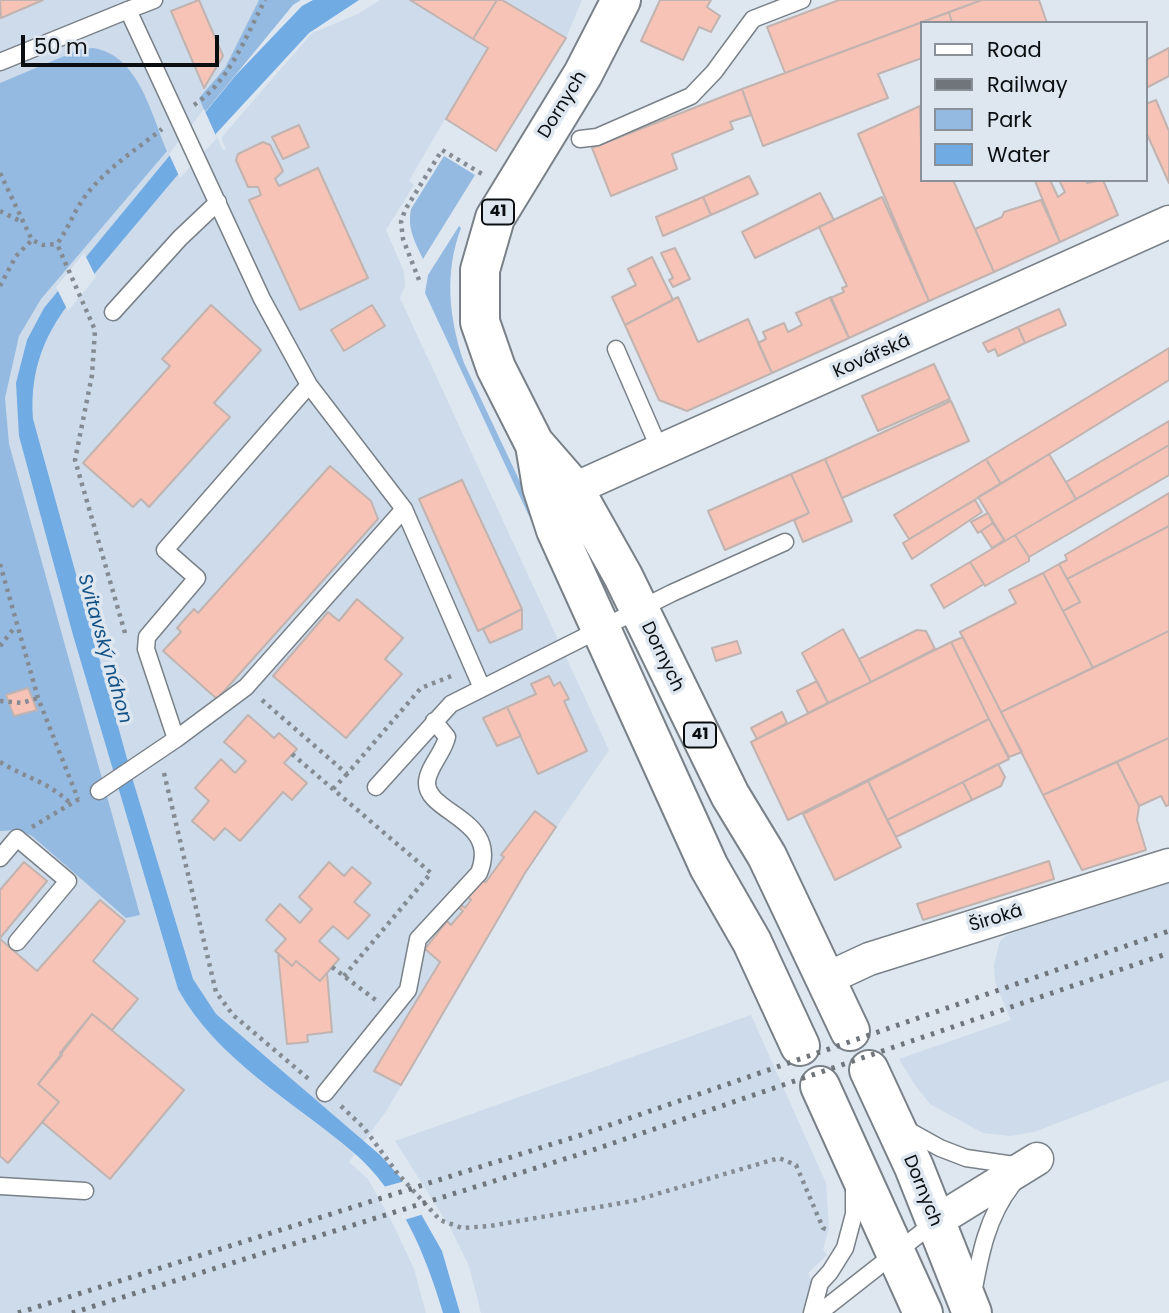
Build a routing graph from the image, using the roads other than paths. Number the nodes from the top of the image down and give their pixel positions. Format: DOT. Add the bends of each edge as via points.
graph roads {
  1 [pos="154,0"];
  2 [pos="621,0"];
  3 [pos="802,0"];
  4 [pos="128,10"];
  5 [pos="0,62"];
  6 [pos="580,139"];
  7 [pos="218,202"];
  8 [pos="1169,222"];
  9 [pos="113,312"];
  10 [pos="616,349"];
  11 [pos="309,385"];
  12 [pos="534,443"];
  13 [pos="660,450"];
  14 [pos="574,489"];
  15 [pos="404,509"];
  16 [pos="785,542"];
  17 [pos="639,610"];
  18 [pos="601,629"];
  19 [pos="482,688"];
  20 [pos="434,721"];
  21 [pos="176,739"];
  22 [pos="376,787"];
  23 [pos="99,790"];
  24 [pos="0,858"];
  25 [pos="1169,865"];
  26 [pos="16,942"];
  27 [pos="826,979"];
  28 [pos="850,1031"];
  29 [pos="800,1046"];
  30 [pos="869,1070"];
  31 [pos="820,1086"];
  32 [pos="325,1093"];
  33 [pos="891,1118"];
  34 [pos="853,1154"];
  35 [pos="1031,1162"];
  36 [pos="1,1184"];
  37 [pos="85,1191"];
  38 [pos="935,1222"];
  39 [pos="896,1252"];
  40 [pos="971,1311"];
  41 [pos="812,1313"];
  42 [pos="819,1313"];
  43 [pos="923,1313"];
  1 -- 4 [label="lane"];
  2 -- 12 [label="main road, Dornych / 41" via="583,74 495,218 482,256 478,297 483,334"];
  3 -- 6 [label="lane" via="753,19 691,96 597,137"];
  4 -- 5 [label="lane"];
  4 -- 7 [label="lane"];
  7 -- 9 [label="lane"];
  7 -- 11 [label="lane" via="262,299"];
  8 -- 13 [label="street, Kovářská"];
  10 -- 13 [label="lane"];
  11 -- 15 [label="lane"];
  11 -- 21 [label="lane" via="164,550 197,578 147,636 146,649"];
  12 -- 14 [label="main road, Dornych / 41"];
  12 -- 18 [label="main road, Dornych / 41" via="556,530"];
  13 -- 14 [label="street, Kovářská"];
  14 -- 17 [label="main road, Dornych / 41"];
  15 -- 19 [label="lane"];
  15 -- 21 [label="lane" via="246,687"];
  16 -- 17 [label="lane"];
  17 -- 18 [label="lane"];
  17 -- 27 [label="main road, Dornych / 41"];
  18 -- 19 [label="lane"];
  18 -- 29 [label="main road, Dornych / 41" via="709,866 752,942"];
  19 -- 20 [label="lane" via="451,704"];
  20 -- 22 [label="lane"];
  20 -- 32 [label="lane" via="447,737 427,778 429,791 480,837 484,860 479,873 418,939 408,990"];
  21 -- 23 [label="lane"];
  24 -- 26 [label="lane" via="17,838 68,881"];
  25 -- 27 [label="street, Široká" via="869,958"];
  27 -- 28 [label="main road, Dornych / 41"];
  30 -- 33 [label="main road, Dornych"];
  31 -- 34 [label="main road"];
  33 -- 35 [label="lane" via="940,1149 966,1158"];
  33 -- 38 [label="main road, Dornych"];
  34 -- 39 [label="main road"];
  34 -- 41 [label="lane" via="852,1226 845,1248 820,1283"];
  35 -- 38 [label="street"];
  35 -- 40 [label="lane" via="993,1213"];
  36 -- 37 [label="lane"];
  38 -- 39 [label="lane"];
  38 -- 40 [label="main road, Dornych"];
  39 -- 42 [label="lane"];
  39 -- 43 [label="main road"];
}
